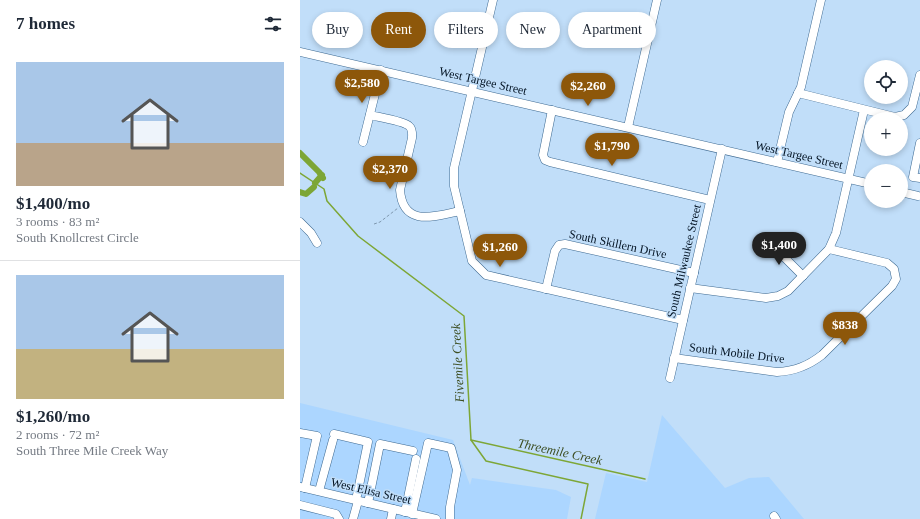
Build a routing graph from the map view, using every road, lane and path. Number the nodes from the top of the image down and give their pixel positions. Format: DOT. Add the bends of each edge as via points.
graph roads {
  1 [pos="493,0"];
  2 [pos="657,0"];
  3 [pos="821,0"];
  4 [pos="300,52"];
  5 [pos="381,70"];
  6 [pos="920,75"];
  7 [pos="472,91"];
  8 [pos="798,93"];
  9 [pos="552,110"];
  10 [pos="864,110"];
  11 [pos="370,115"];
  12 [pos="628,127"];
  13 [pos="363,142"];
  14 [pos="920,143"];
  15 [pos="722,149"];
  16 [pos="777,162"];
  17 [pos="920,178"];
  18 [pos="849,179"];
  19 [pos="864,182"];
  20 [pos="908,194"];
  21 [pos="918,196"];
  22 [pos="710,200"];
  23 [pos="403,204"];
  24 [pos="460,211"];
  25 [pos="300,222"];
  26 [pos="374,224"];
  27 [pos="777,242"];
  28 [pos="317,243"];
  29 [pos="829,249"];
  30 [pos="694,273"];
  31 [pos="803,276"];
  32 [pos="690,288"];
  33 [pos="546,289"];
  34 [pos="683,320"];
  35 [pos="674,358"];
  36 [pos="670,378"];
  37 [pos="300,433"];
  38 [pos="368,442"];
  39 [pos="380,444"];
  40 [pos="300,467"];
  41 [pos="309,469"];
  42 [pos="334,481"];
  43 [pos="345,484"];
  44 [pos="302,488"];
  45 [pos="333,488"];
  46 [pos="359,488"];
  47 [pos="370,490"];
  48 [pos="319,491"];
  49 [pos="344,491"];
  50 [pos="395,495"];
  51 [pos="357,500"];
  52 [pos="368,503"];
  53 [pos="300,505"];
  54 [pos="393,506"];
  55 [pos="409,513"];
  56 [pos="339,519"];
  57 [pos="353,519"];
  58 [pos="391,519"];
  59 [pos="436,519"];
  60 [pos="450,519"];
  1 -- 7 [label="street"];
  2 -- 12 [label="street"];
  3 -- 8 [label="street"];
  4 -- 5 [label="street, West Targee Street"];
  5 -- 7 [label="street, West Targee Street"];
  5 -- 11 [label="street"];
  6 -- 10 [label="street" via="912,107 904,115 895,116"];
  7 -- 9 [label="street, West Targee Street"];
  7 -- 24 [label="street" via="454,168 454,186"];
  8 -- 10 [label="street"];
  8 -- 16 [label="street" via="789,112"];
  9 -- 12 [label="street, West Targee Street"];
  9 -- 22 [label="street" via="542,155 545,160"];
  10 -- 18 [label="street"];
  11 -- 13 [label="street"];
  11 -- 23 [label="street" via="405,124 412,132 400,190"];
  12 -- 15 [label="street, West Targee Street"];
  14 -- 17 [label="street" via="912,177"];
  15 -- 16 [label="street, West Targee Street"];
  15 -- 22 [label="street, South Milwaukee Street"];
  16 -- 18 [label="street, West Targee Street"];
  18 -- 19 [label="street, West Targee Street"];
  18 -- 29 [label="street" via="836,233"];
  20 -- 21 [label="street"];
  22 -- 30 [label="street, South Milwaukee Street"];
  23 -- 24 [label="street" via="410,213 428,218"];
  23 -- 26 [label="path"];
  24 -- 33 [label="street" via="472,261 486,275"];
  25 -- 28 [label="street"];
  27 -- 31 [label="street" via="781,254"];
  29 -- 31 [label="street"];
  29 -- 35 [label="street, South Mobile Drive" via="886,262 894,269 896,279 892,286 813,362 802,368 777,372"];
  30 -- 32 [label="street, South Milwaukee Street"];
  30 -- 33 [label="street, South Skillern Drive" via="565,244 559,245 555,251"];
  31 -- 32 [label="street" via="788,291 766,298"];
  32 -- 34 [label="street, South Milwaukee Street"];
  33 -- 34 [label="street"];
  34 -- 35 [label="street, South Milwaukee Street"];
  35 -- 36 [label="street, South Milwaukee Street"];
  37 -- 41 [label="street" via="317,436"];
  38 -- 39 [label="street"];
  38 -- 46 [label="street"];
  38 -- 48 [label="street" via="334,437"];
  39 -- 47 [label="street"];
  39 -- 55 [label="street" via="414,455"];
  40 -- 41 [label="street"];
  41 -- 44 [label="street"];
  42 -- 45 [label="path"];
  43 -- 49 [label="path"];
  44 -- 48 [label="street, West Elisa Street"];
  46 -- 47 [label="street"];
  46 -- 51 [label="street"];
  47 -- 52 [label="street"];
  48 -- 51 [label="street, West Elisa Street"];
  50 -- 54 [label="path"];
  51 -- 52 [label="street, West Elisa Street"];
  51 -- 57 [label="street"];
  52 -- 54 [label="street, West Elisa Street"];
  53 -- 56 [label="street" via="336,514"];
  54 -- 55 [label="street, West Elisa Street"];
  54 -- 58 [label="street"];
  55 -- 59 [label="street, West Elisa Street"];
  55 -- 60 [label="street" via="428,443 451,448 457,470"];
}
